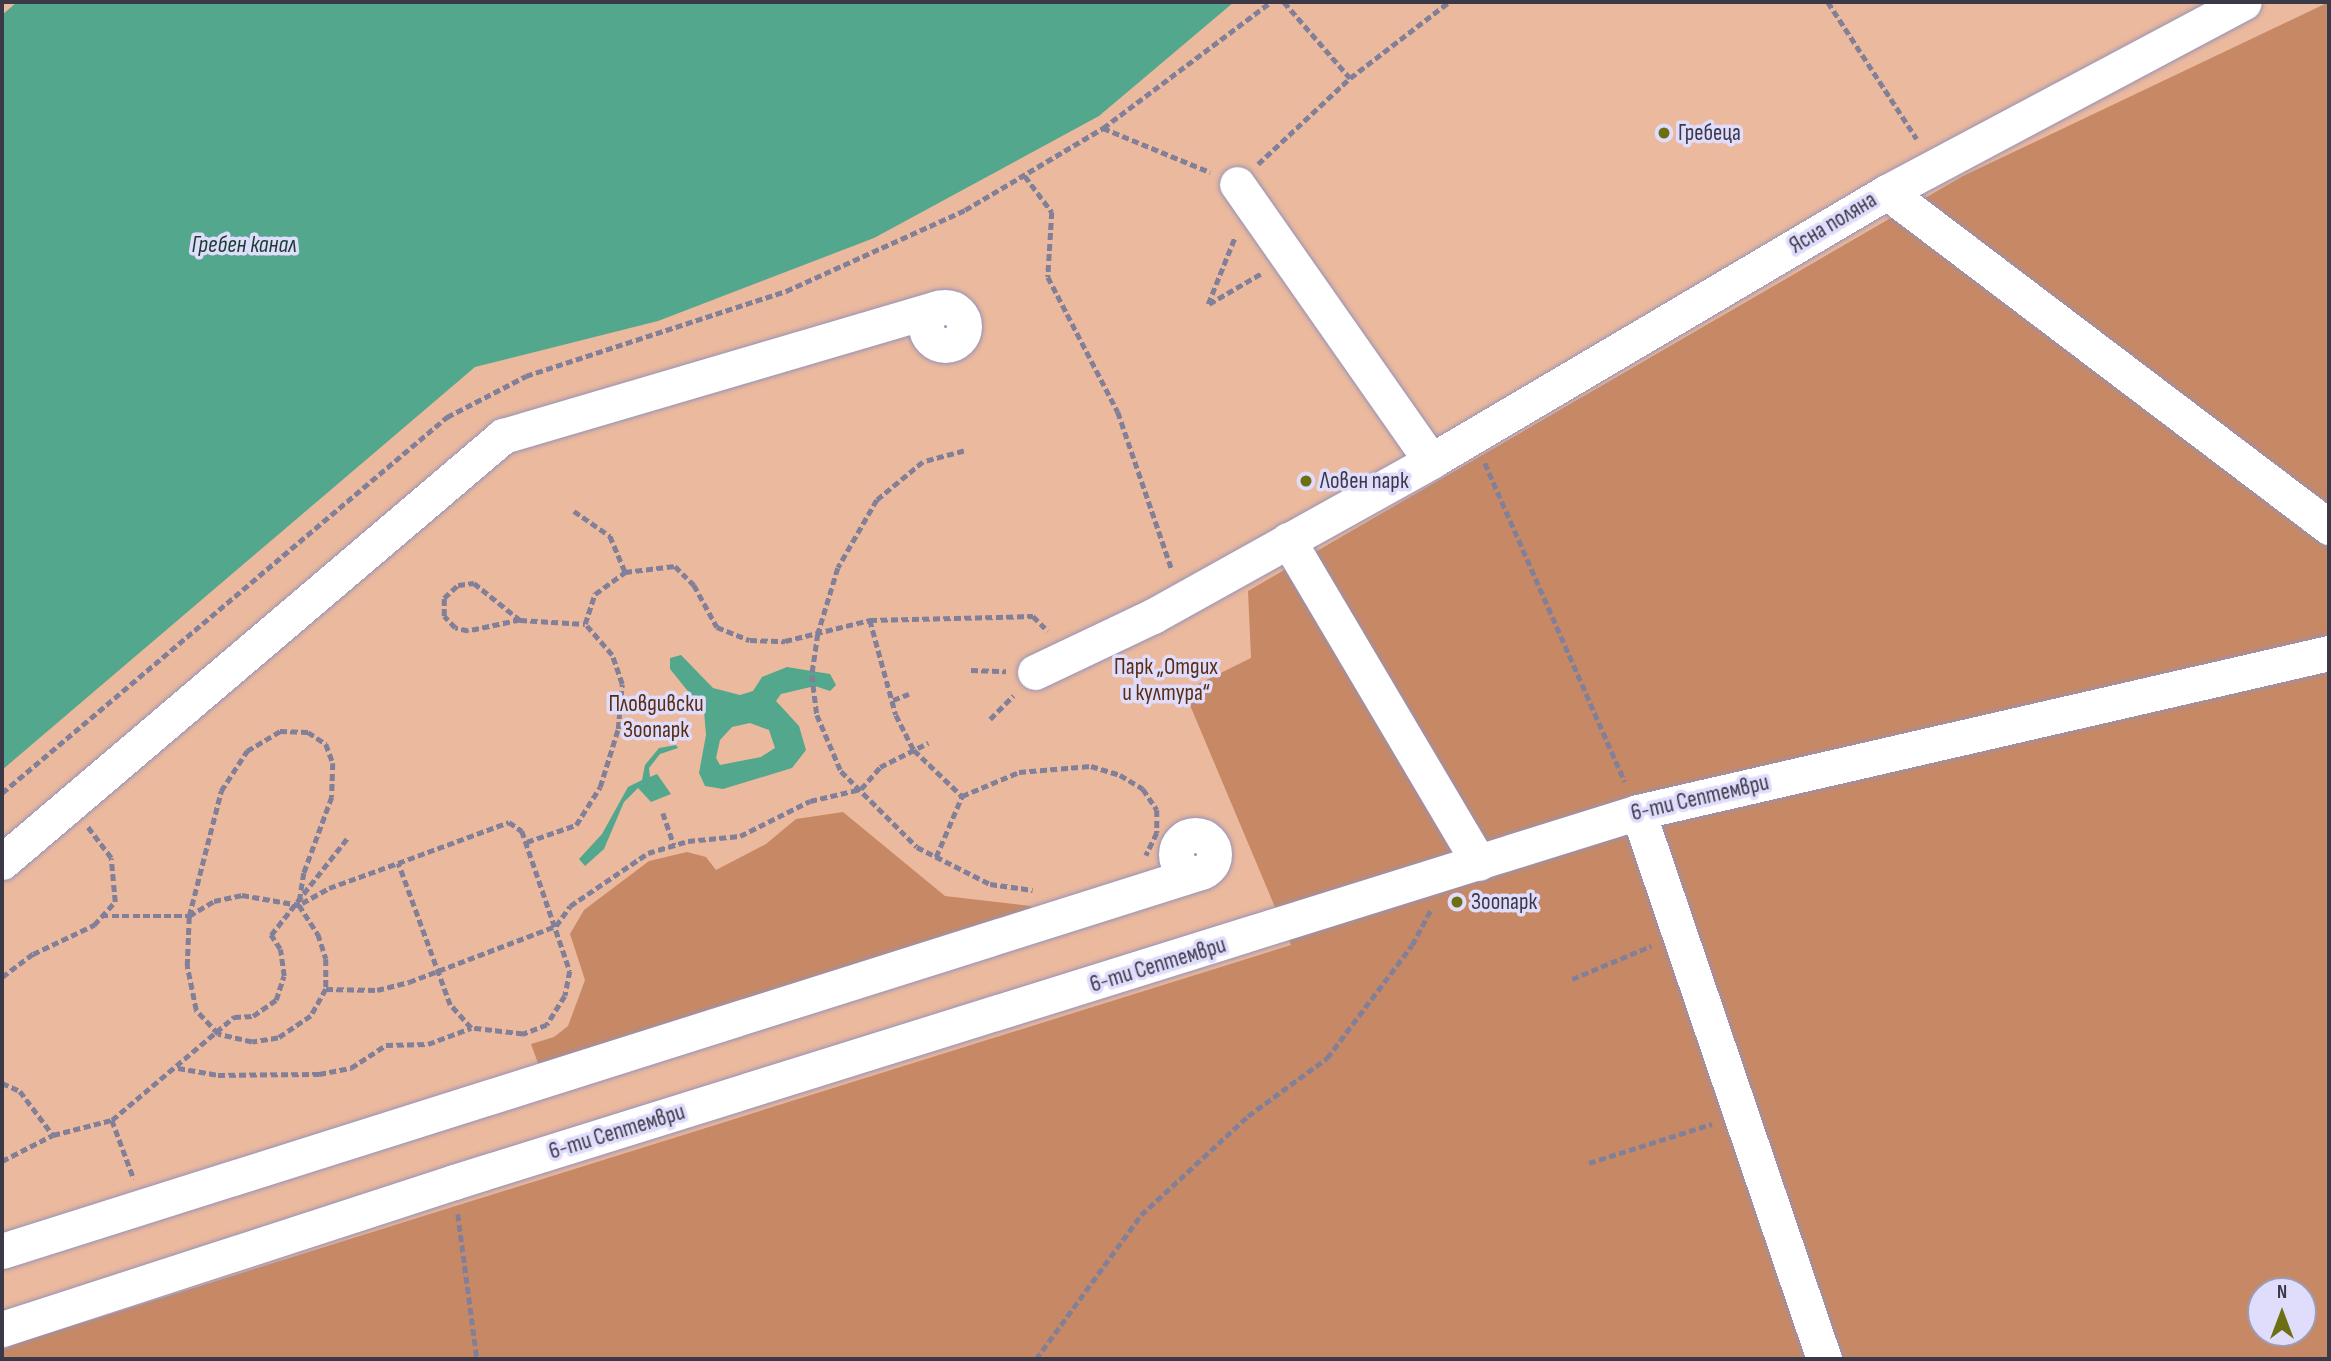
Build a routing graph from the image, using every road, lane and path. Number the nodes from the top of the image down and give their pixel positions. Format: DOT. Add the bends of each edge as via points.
graph roads {
  1 [pos="1284,2"];
  2 [pos="1449,2"];
  3 [pos="1828,2"];
  4 [pos="2244,2"];
  5 [pos="1350,78"];
  6 [pos="1103,128"];
  7 [pos="1935,166"];
  8 [pos="1024,176"];
  9 [pos="1243,192"];
  10 [pos="1887,192"];
  11 [pos="1289,257"];
  12 [pos="939,308"];
  13 [pos="1473,436"];
  14 [pos="964,451"];
  15 [pos="1431,461"];
  16 [pos="574,511"];
  17 [pos="2329,527"];
  18 [pos="1288,540"];
  19 [pos="625,572"];
  20 [pos="1183,599"];
  21 [pos="520,620"];
  22 [pos="870,620"];
  23 [pos="585,624"];
  24 [pos="818,634"];
  25 [pos="2329,653"];
  26 [pos="1071,654"];
  27 [pos="1035,672"];
  28 [pos="909,694"];
  29 [pos="893,700"];
  30 [pos="928,743"];
  31 [pos="915,750"];
  32 [pos="861,789"];
  33 [pos="962,796"];
  34 [pos="70,804"];
  35 [pos="1638,812"];
  36 [pos="663,813"];
  37 [pos="348,837"];
  38 [pos="527,842"];
  39 [pos="674,845"];
  40 [pos="936,857"];
  41 [pos="2,862"];
  42 [pos="398,863"];
  43 [pos="1141,865"];
  44 [pos="1465,867"];
  45 [pos="1201,872"];
  46 [pos="1043,892"];
  47 [pos="299,905"];
  48 [pos="101,916"];
  49 [pos="189,916"];
  50 [pos="556,926"];
  51 [pos="1681,933"];
  52 [pos="435,971"];
  53 [pos="2,977"];
  54 [pos="1572,979"];
  55 [pos="326,989"];
  56 [pos="471,1028"];
  57 [pos="218,1034"];
  58 [pos="177,1068"];
  59 [pos="2,1083"];
  60 [pos="1743,1114"];
  61 [pos="112,1120"];
  62 [pos="53,1135"];
  63 [pos="2,1161"];
  64 [pos="1589,1163"];
  65 [pos="454,1182"];
  66 [pos="143,1205"];
  67 [pos="2,1251"];
  68 [pos="2,1329"];
  69 [pos="477,1359"];
  70 [pos="1036,1359"];
  71 [pos="1824,1359"];
  1 -- 5 [label="path"];
  2 -- 5 [label="path"];
  3 -- 7 [label="path"];
  4 -- 7 [label="street, Ясна поляна"];
  5 -- 9 [label="path"];
  6 -- 9 [label="path"];
  7 -- 10 [label="street, Ясна поляна"];
  8 -- 20 [label="path" via="1052,212 1048,277 1118,412"];
  9 -- 11 [label="street"];
  9 -- 11 [label="path" via="1208,304"];
  10 -- 13 [label="street, Ясна поляна"];
  10 -- 17 [label="street"];
  11 -- 15 [label="street"];
  12 -- 34 [label="street" via="503,436"];
  13 -- 15 [label="street, Ясна поляна"];
  13 -- 35 [label="path"];
  14 -- 24 [label="path" via="923,462 877,500 838,568"];
  15 -- 18 [label="street, Ясна поляна"];
  16 -- 19 [label="path" via="610,536"];
  18 -- 20 [label="street, Ясна поляна"];
  18 -- 44 [label="street"];
  19 -- 23 [label="path" via="595,594"];
  19 -- 24 [label="path" via="674,566 694,586 718,627 750,640 785,641"];
  20 -- 26 [label="street, Ясна поляна"];
  21 -- 21 [label="path" via="468,631 455,628 444,616 444,598 458,585 474,583"];
  21 -- 23 [label="path"];
  22 -- 24 [label="path"];
  22 -- 26 [label="path" via="1033,616"];
  22 -- 29 [label="path"];
  23 -- 38 [label="path" via="612,654 622,684 618,729 600,787 576,825"];
  24 -- 32 [label="path" via="813,675 817,715 841,771"];
  25 -- 35 [label="street, 6-ти Септември"];
  26 -- 27 [label="street, Ясна поляна"];
  28 -- 29 [label="path"];
  29 -- 31 [label="path"];
  30 -- 31 [label="path"];
  31 -- 32 [label="path" via="880,767"];
  31 -- 33 [label="path"];
  32 -- 39 [label="path" via="810,801 740,836"];
  32 -- 40 [label="path" via="917,847"];
  33 -- 40 [label="path"];
  33 -- 43 [label="path" via="1019,772 1091,766 1120,775 1143,789 1157,810 1157,833"];
  34 -- 41 [label="street"];
  34 -- 48 [label="path" via="111,858 115,901"];
  35 -- 44 [label="street, 6-ти Септември"];
  35 -- 51 [label="street"];
  36 -- 39 [label="path"];
  37 -- 47 [label="path"];
  38 -- 42 [label="path" via="522,831 509,822"];
  38 -- 50 [label="path"];
  39 -- 50 [label="path" via="649,853 600,884 570,906"];
  40 -- 46 [label="path" via="990,884"];
  42 -- 47 [label="path" via="328,888"];
  42 -- 52 [label="path"];
  44 -- 65 [label="street, 6-ти Септември"];
  44 -- 70 [label="path" via="1327,1058 1248,1116 1141,1214"];
  45 -- 66 [label="street"];
  47 -- 49 [label="path" via="242,895 214,901"];
  47 -- 49 [label="path" via="304,873 332,797 333,764 326,744 308,732 280,731 247,751 221,791"];
  47 -- 55 [label="path" via="318,934 326,959"];
  47 -- 57 [label="path" via="271,935 280,949 284,976 276,1000 253,1016 234,1017"];
  48 -- 49 [label="path"];
  48 -- 53 [label="path" via="94,925 33,954"];
  49 -- 57 [label="path" via="187,966 196,1010"];
  50 -- 52 [label="path"];
  50 -- 56 [label="path" via="570,971 565,996 547,1025 523,1034"];
  51 -- 54 [label="path"];
  51 -- 60 [label="street"];
  52 -- 55 [label="path" via="377,990"];
  52 -- 56 [label="path" via="450,1004"];
  55 -- 57 [label="path" via="311,1016 278,1038 251,1042"];
  56 -- 58 [label="path" via="428,1044 386,1045 351,1068 319,1074 218,1075"];
  57 -- 58 [label="path"];
  58 -- 61 [label="path"];
  59 -- 62 [label="path" via="20,1091"];
  60 -- 64 [label="path"];
  60 -- 71 [label="street"];
  61 -- 62 [label="path"];
  61 -- 66 [label="path"];
  62 -- 63 [label="path"];
  65 -- 68 [label="street, 6-ти Септември"];
  65 -- 69 [label="path"];
  66 -- 67 [label="street"];
}
